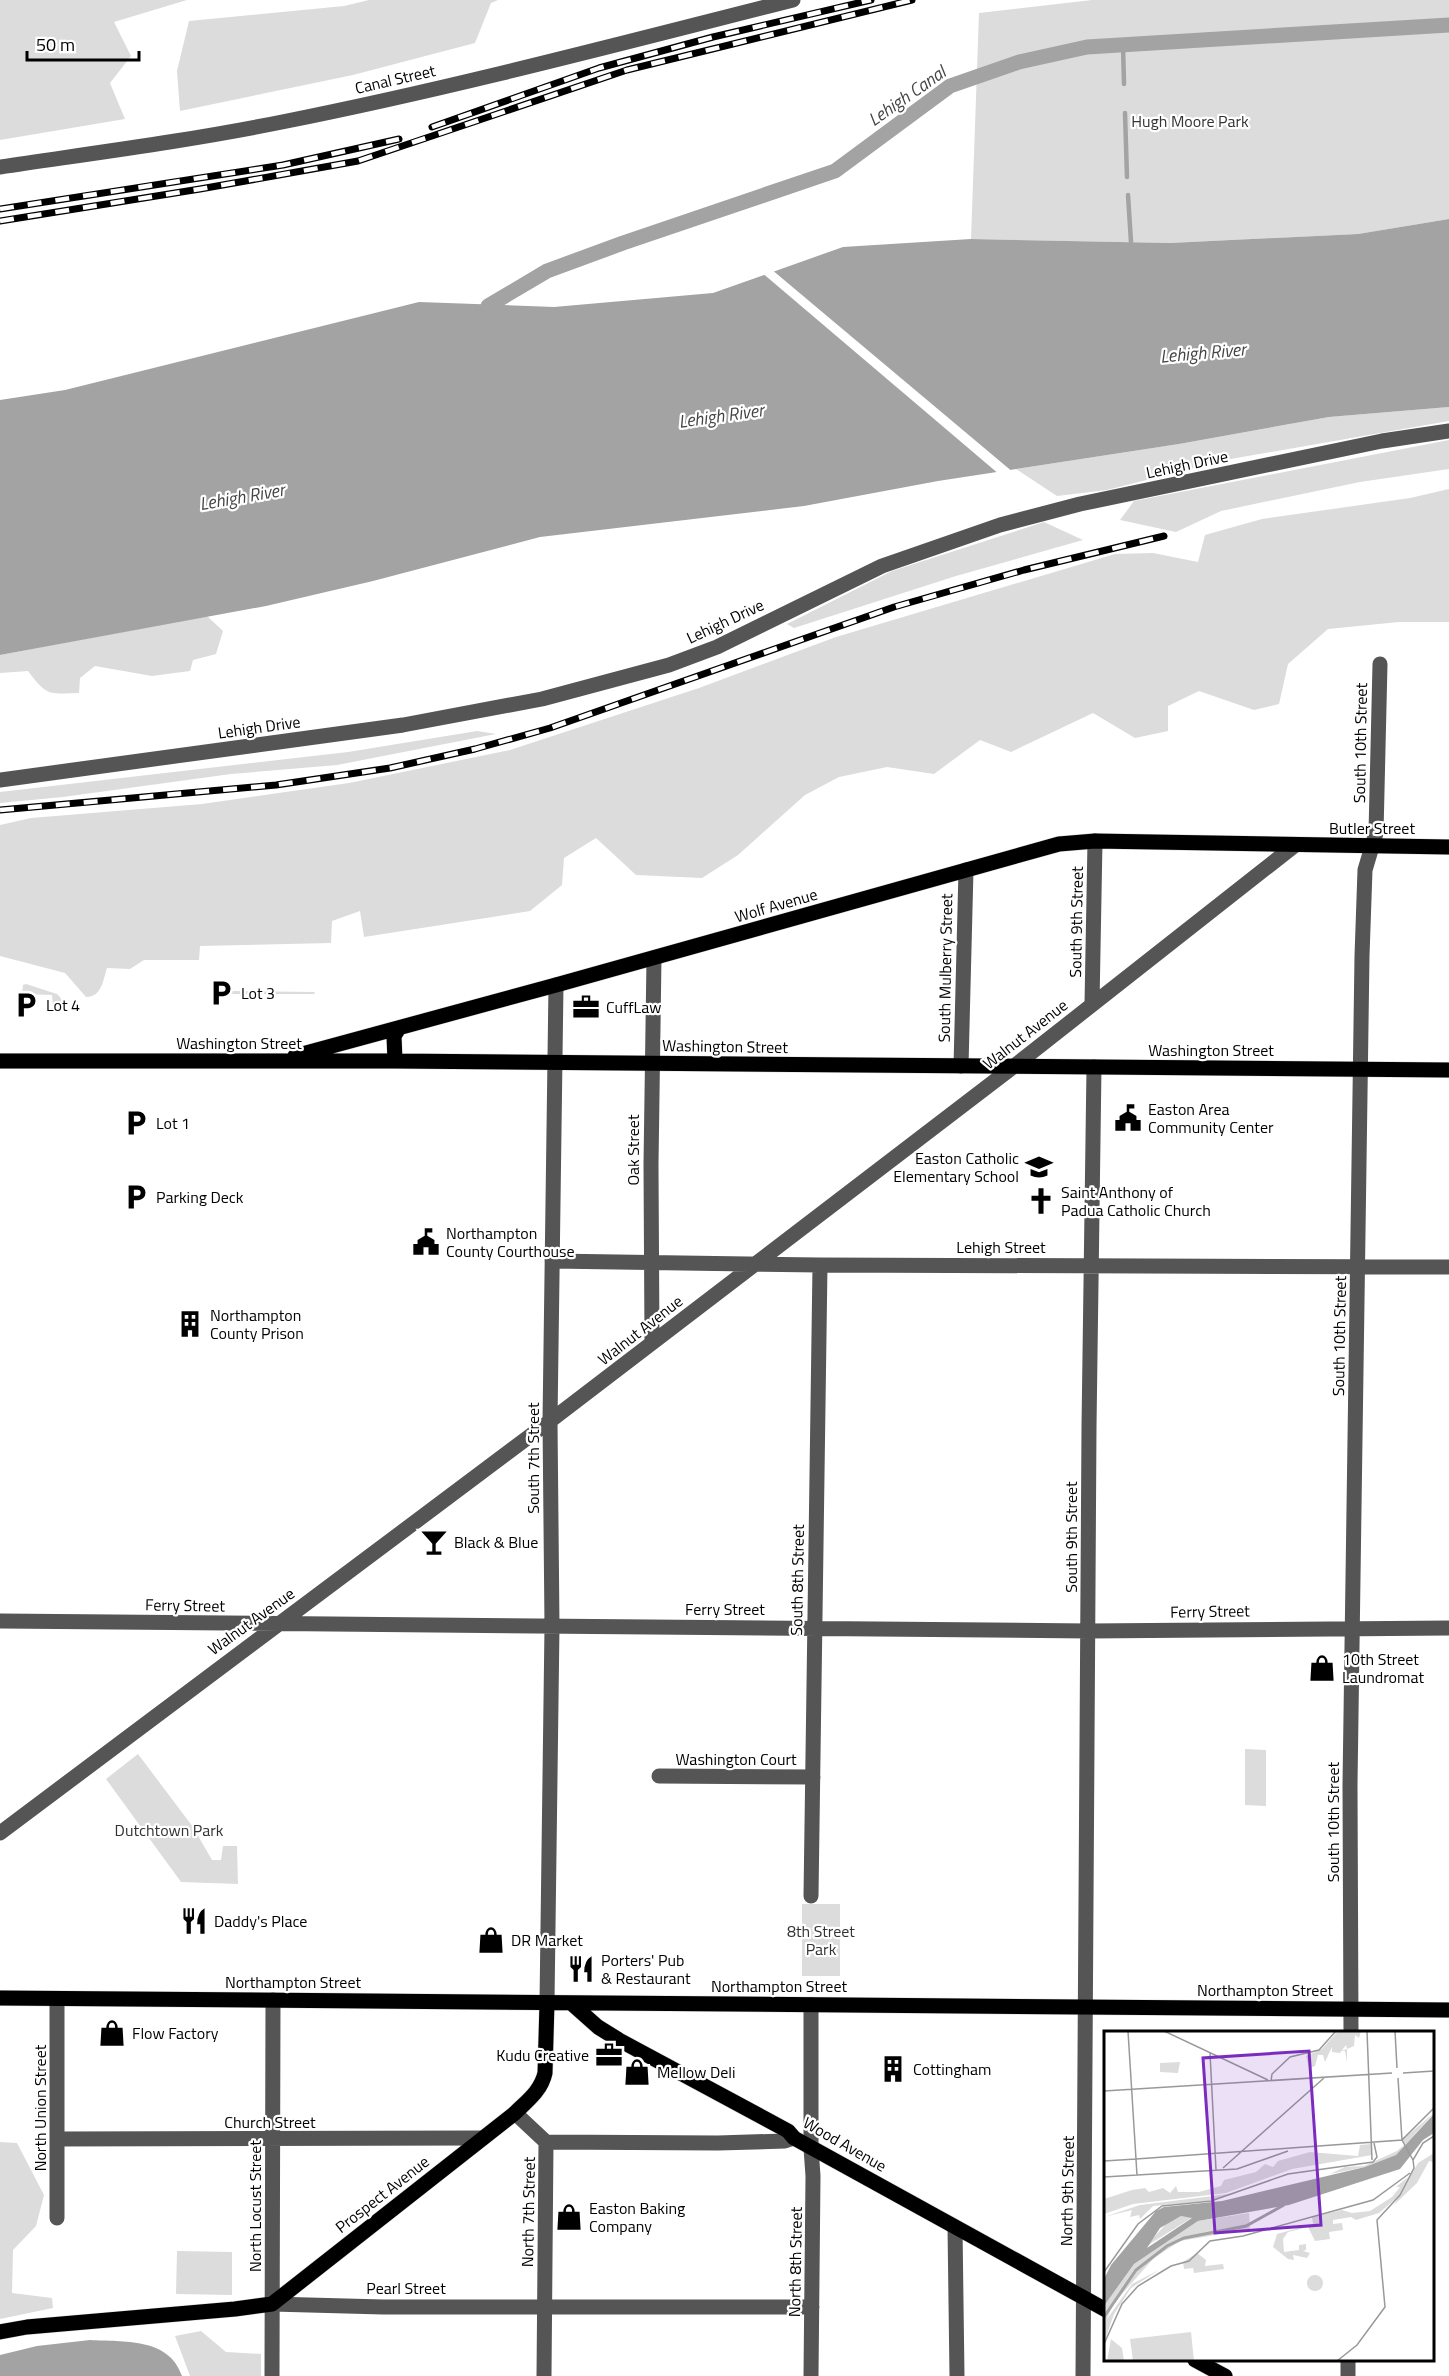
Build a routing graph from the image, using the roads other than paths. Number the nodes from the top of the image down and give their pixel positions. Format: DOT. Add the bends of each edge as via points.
graph roads {
  1 [pos="793,0"];
  2 [pos="772,3"];
  3 [pos="0,167"];
  4 [pos="1449,430"];
  5 [pos="1380,664"];
  6 [pos="0,780"];
  7 [pos="1095,841"];
  8 [pos="1294,846"];
  9 [pos="1372,846"];
  10 [pos="1449,847"];
  11 [pos="966,870"];
  12 [pos="654,958"];
  13 [pos="556,986"];
  14 [pos="1092,1004"];
  15 [pos="399,1028"];
  16 [pos="0,1060"];
  17 [pos="274,1061"];
  18 [pos="395,1061"];
  19 [pos="555,1063"];
  20 [pos="652,1063"];
  21 [pos="961,1066"];
  22 [pos="1013,1067"];
  23 [pos="1094,1067"];
  24 [pos="1361,1069"];
  25 [pos="1449,1070"];
  26 [pos="552,1261"];
  27 [pos="652,1263"];
  28 [pos="755,1263"];
  29 [pos="820,1265"];
  30 [pos="1091,1265"];
  31 [pos="1359,1267"];
  32 [pos="1449,1267"];
  33 [pos="652,1343"];
  34 [pos="550,1421"];
  35 [pos="0,1621"];
  36 [pos="278,1624"];
  37 [pos="552,1626"];
  38 [pos="815,1627"];
  39 [pos="1353,1628"];
  40 [pos="1449,1628"];
  41 [pos="1089,1631"];
  42 [pos="659,1776"];
  43 [pos="813,1777"];
  44 [pos="0,1833"];
  45 [pos="811,1896"];
  46 [pos="0,1998"];
  47 [pos="57,1998"];
  48 [pos="273,2000"];
  49 [pos="547,2002"];
  50 [pos="571,2003"];
  51 [pos="811,2005"];
  52 [pos="1087,2007"];
  53 [pos="1351,2009"];
  54 [pos="1449,2010"];
  55 [pos="1351,2031"];
  56 [pos="515,2113"];
  57 [pos="481,2138"];
  58 [pos="794,2138"];
  59 [pos="58,2139"];
  60 [pos="273,2140"];
  61 [pos="546,2142"];
  62 [pos="57,2218"];
  63 [pos="955,2227"];
  64 [pos="1083,2298"];
  65 [pos="272,2304"];
  66 [pos="544,2307"];
  67 [pos="813,2307"];
  68 [pos="1104,2309"];
  69 [pos="0,2332"];
  70 [pos="1197,2361"];
  71 [pos="272,2376"];
  72 [pos="544,2376"];
  73 [pos="811,2376"];
  74 [pos="957,2376"];
  75 [pos="1083,2376"];
  76 [pos="1225,2376"];
  1 -- 2 [label="street, Canal Street"];
  2 -- 3 [label="street, Canal Street" via="455,84 308,117"];
  4 -- 6 [label="street, Lehigh Drive" via="1080,504 1000,525 882,566 717,647 669,665 542,699 403,725"];
  5 -- 9 [label="street, South 10th Street" via="1376,833"];
  7 -- 8 [label="main road, Wolf Avenue"];
  7 -- 11 [label="main road, Wolf Avenue" via="1059,844"];
  7 -- 14 [label="street, South 9th Street"];
  8 -- 9 [label="main road, Butler Street"];
  8 -- 14 [label="street, Walnut Avenue"];
  9 -- 10 [label="main road, Butler Street"];
  9 -- 24 [label="street, South 10th Street" via="1365,870"];
  11 -- 12 [label="main road, Wolf Avenue"];
  11 -- 21 [label="street, South Mulberry Street"];
  12 -- 13 [label="main road, Wolf Avenue"];
  12 -- 20 [label="street, Oak Street"];
  13 -- 15 [label="main road, Wolf Avenue"];
  13 -- 19 [label="street, South 7th Street"];
  14 -- 22 [label="street, Walnut Avenue"];
  15 -- 17 [label="main road, Wolf Avenue"];
  15 -- 18 [label="main road" via="394,1036"];
  16 -- 17 [label="main road, Washington Street"];
  17 -- 18 [label="main road, Washington Street"];
  18 -- 19 [label="main road, Washington Street"];
  19 -- 20 [label="main road, Washington Street"];
  19 -- 26 [label="street, South 7th Street"];
  20 -- 21 [label="main road, Washington Street"];
  20 -- 27 [label="street, Oak Street"];
  21 -- 22 [label="main road, Washington Street"];
  22 -- 23 [label="main road, Washington Street"];
  22 -- 28 [label="street, Walnut Avenue"];
  23 -- 24 [label="main road, Washington Street"];
  23 -- 30 [label="street, South 9th Street"];
  24 -- 25 [label="main road, Washington Street"];
  24 -- 31 [label="street, South 10th Street"];
  26 -- 27 [label="street, Lehigh Street"];
  26 -- 34 [label="street, South 7th Street"];
  27 -- 28 [label="street, Lehigh Street"];
  27 -- 33 [label="street, Oak Street"];
  28 -- 29 [label="street, Lehigh Street"];
  28 -- 33 [label="street, Walnut Avenue"];
  29 -- 30 [label="street, Lehigh Street"];
  29 -- 38 [label="street, South 8th Street"];
  30 -- 31 [label="street, Lehigh Street"];
  30 -- 41 [label="street, South 9th Street"];
  31 -- 32 [label="street, Lehigh Street"];
  31 -- 39 [label="street, South 10th Street"];
  33 -- 34 [label="street, Walnut Avenue"];
  34 -- 36 [label="street, Walnut Avenue"];
  34 -- 37 [label="street, South 7th Street"];
  35 -- 36 [label="street, Ferry Street"];
  36 -- 37 [label="street, Ferry Street"];
  36 -- 44 [label="street, Walnut Avenue"];
  37 -- 38 [label="street, Ferry Street"];
  37 -- 49 [label="street, South 7th Street"];
  38 -- 41 [label="street, Ferry Street"];
  38 -- 43 [label="street, South 8th Street"];
  39 -- 40 [label="street, Ferry Street"];
  39 -- 41 [label="street, Ferry Street"];
  39 -- 53 [label="street, South 10th Street"];
  41 -- 52 [label="street, South 9th Street"];
  42 -- 43 [label="street, Washington Court"];
  43 -- 45 [label="street, South 8th Street"];
  46 -- 47 [label="main road, Northampton Street"];
  47 -- 48 [label="main road, Northampton Street"];
  47 -- 59 [label="street, North Union Street"];
  48 -- 49 [label="main road, Northampton Street"];
  48 -- 60 [label="street, North Locust Street"];
  49 -- 50 [label="main road, Northampton Street"];
  49 -- 56 [label="main road" via="544,2078 533,2096"];
  50 -- 51 [label="main road, Northampton Street"];
  50 -- 58 [label="main road, Wood Avenue" via="619,2040 788,2131"];
  51 -- 52 [label="main road, Northampton Street"];
  51 -- 67 [label="street, North 8th Street"];
  52 -- 53 [label="main road, Northampton Street"];
  52 -- 64 [label="street, North 9th Street"];
  53 -- 54 [label="main road, Northampton Street"];
  53 -- 55 [label="street, South 10th Street"];
  56 -- 57 [label="main road, Prospect Avenue"];
  56 -- 61 [label="street, North 7th Street"];
  57 -- 60 [label="street, Church Street"];
  57 -- 65 [label="main road, Prospect Avenue"];
  58 -- 61 [label="street" via="718,2143"];
  58 -- 63 [label="main road, Wood Avenue"];
  59 -- 60 [label="street, Church Street"];
  59 -- 62 [label="street, North Union Street"];
  60 -- 65 [label="street, North Locust Street"];
  61 -- 66 [label="street, North 7th Street"];
  63 -- 64 [label="main road, Wood Avenue"];
  63 -- 74 [label="street"];
  64 -- 68 [label="main road, Wood Avenue"];
  64 -- 75 [label="street, North 9th Street"];
  65 -- 66 [label="street, Pearl Street"];
  65 -- 69 [label="main road, Pearl Street"];
  65 -- 71 [label="street, North Locust Street"];
  66 -- 67 [label="street, Pearl Street"];
  66 -- 72 [label="street, North 7th Street"];
  67 -- 73 [label="street, North 8th Street"];
  70 -- 76 [label="main road"];
}
